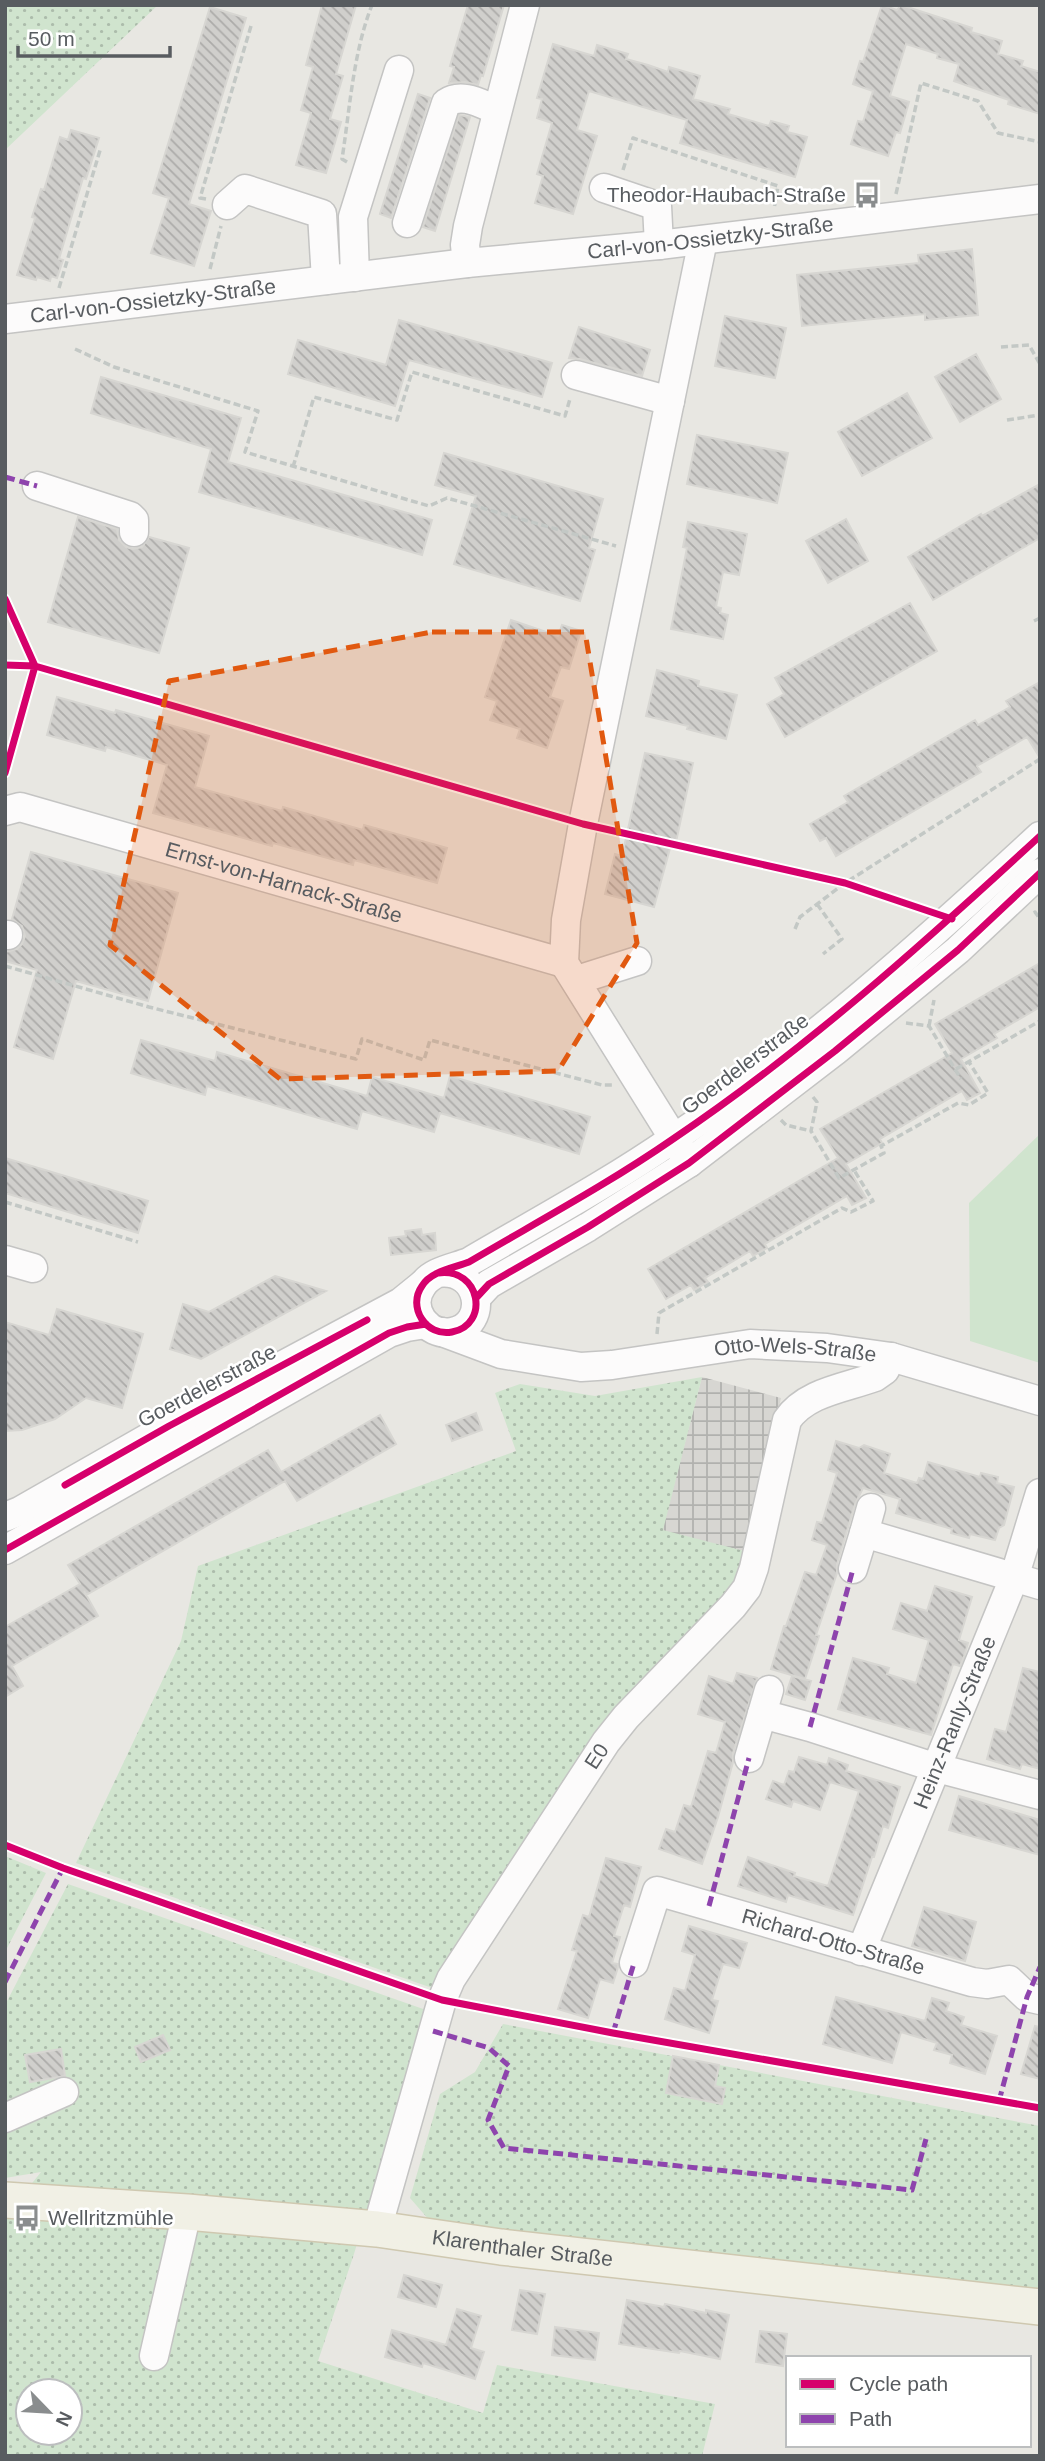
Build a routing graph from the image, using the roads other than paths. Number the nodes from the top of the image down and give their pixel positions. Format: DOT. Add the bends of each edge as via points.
graph roads {
  1 [pos="525,5"];
  2 [pos="399,71"];
  3 [pos="496,110"];
  4 [pos="610,190"];
  5 [pos="1040,200"];
  6 [pos="227,205"];
  7 [pos="407,222"];
  8 [pos="703,240"];
  9 [pos="659,245"];
  10 [pos="467,263"];
  11 [pos="355,277"];
  12 [pos="326,280"];
  13 [pos="5,319"];
  14 [pos="576,375"];
  15 [pos="670,401"];
  16 [pos="37,486"];
  17 [pos="134,532"];
  18 [pos="5,811"];
  19 [pos="1040,836"];
  20 [pos="1040,873"];
  21 [pos="637,961"];
  22 [pos="570,971"];
  23 [pos="674,1139"];
  24 [pos="689,1163"];
  25 [pos="5,1260"];
  26 [pos="33,1268"];
  27 [pos="430,1279"];
  28 [pos="476,1304"];
  29 [pos="434,1328"];
  30 [pos="891,1357"];
  31 [pos="548,1362"];
  32 [pos="1040,1401"];
  33 [pos="1040,1493"];
  34 [pos="5,1517"];
  35 [pos="5,1550"];
  36 [pos="853,1569"];
  37 [pos="1027,1581"];
  38 [pos="749,1758"];
  39 [pos="937,1768"];
  40 [pos="1040,1795"];
  41 [pos="861,1951"];
  42 [pos="634,1963"];
  43 [pos="1040,2000"];
  44 [pos="64,2092"];
  45 [pos="5,2118"];
  46 [pos="5,2200"];
  47 [pos="187,2212"];
  48 [pos="377,2230"];
  49 [pos="1040,2307"];
  50 [pos="154,2356"];
  1 -- 3 [label="street"];
  2 -- 11 [label="street" via="353,217"];
  3 -- 7 [label="street" via="469,99 446,103"];
  3 -- 10 [label="street" via="468,226"];
  4 -- 9 [label="street" via="657,206"];
  5 -- 8 [label="street, Carl-von-Ossietzky-Straße"];
  6 -- 12 [label="street" via="245,188 322,214"];
  8 -- 9 [label="street, Carl-von-Ossietzky-Straße"];
  8 -- 15 [label="street"];
  9 -- 10 [label="street, Carl-von-Ossietzky-Straße"];
  10 -- 11 [label="street, Carl-von-Ossietzky-Straße"];
  11 -- 12 [label="street, Carl-von-Ossietzky-Straße"];
  12 -- 13 [label="street, Carl-von-Ossietzky-Straße"];
  14 -- 15 [label="street"];
  15 -- 22 [label="street" via="565,920"];
  16 -- 17 [label="street" via="130,516"];
  18 -- 22 [label="street, Ernst-von-Harnack-Straße" via="20,807"];
  19 -- 23 [label="street, Goerdelerstraße" via="865,993"];
  20 -- 24 [label="street, Goerdelerstraße" via="967,942"];
  21 -- 22 [label="street"];
  22 -- 23 [label="street"];
  23 -- 24 [label="street"];
  23 -- 27 [label="street, Goerdelerstraße" via="469,1262"];
  24 -- 28 [label="street, Goerdelerstraße" via="489,1284"];
  25 -- 26 [label="street"];
  27 -- 28 [label="street" via="453,1273 466,1279"];
  27 -- 29 [label="street" via="417,1295 416,1306 419,1316"];
  27 -- 34 [label="street, Goerdelerstraße" via="401,1302"];
  28 -- 29 [label="street, Goerdelerstraße" via="467,1324 451,1332"];
  28 -- 31 [label="street, Otto-Wels-Straße" via="495,1338"];
  29 -- 31 [label="street, Otto-Wels-Straße" via="501,1354"];
  29 -- 35 [label="street, Goerdelerstraße" via="407,1326 389,1333"];
  30 -- 31 [label="street, Otto-Wels-Straße" via="750,1344 612,1366"];
  30 -- 32 [label="street, Otto-Wels-Straße"];
  30 -- 48 [label="street, E0" via="875,1377 806,1400 787,1420 747,1588 606,1742 464,1957 442,2000"];
  33 -- 37 [label="street, Heinz-Ranly-Straße"];
  36 -- 37 [label="street" via="867,1521"];
  37 -- 39 [label="street, Heinz-Ranly-Straße"];
  38 -- 39 [label="street" via="766,1702 810,1727"];
  39 -- 40 [label="street"];
  39 -- 41 [label="street, Heinz-Ranly-Straße"];
  41 -- 42 [label="street, Richard-Otto-Straße" via="661,1879"];
  41 -- 43 [label="street, Richard-Otto-Straße" via="972,1982 1009,1980 1027,1997"];
  44 -- 45 [label="street"];
  46 -- 47 [label="main road, Klarenthaler Straße"];
  47 -- 48 [label="main road, Klarenthaler Straße"];
  47 -- 50 [label="street"];
  48 -- 49 [label="main road, Klarenthaler Straße"];
}
